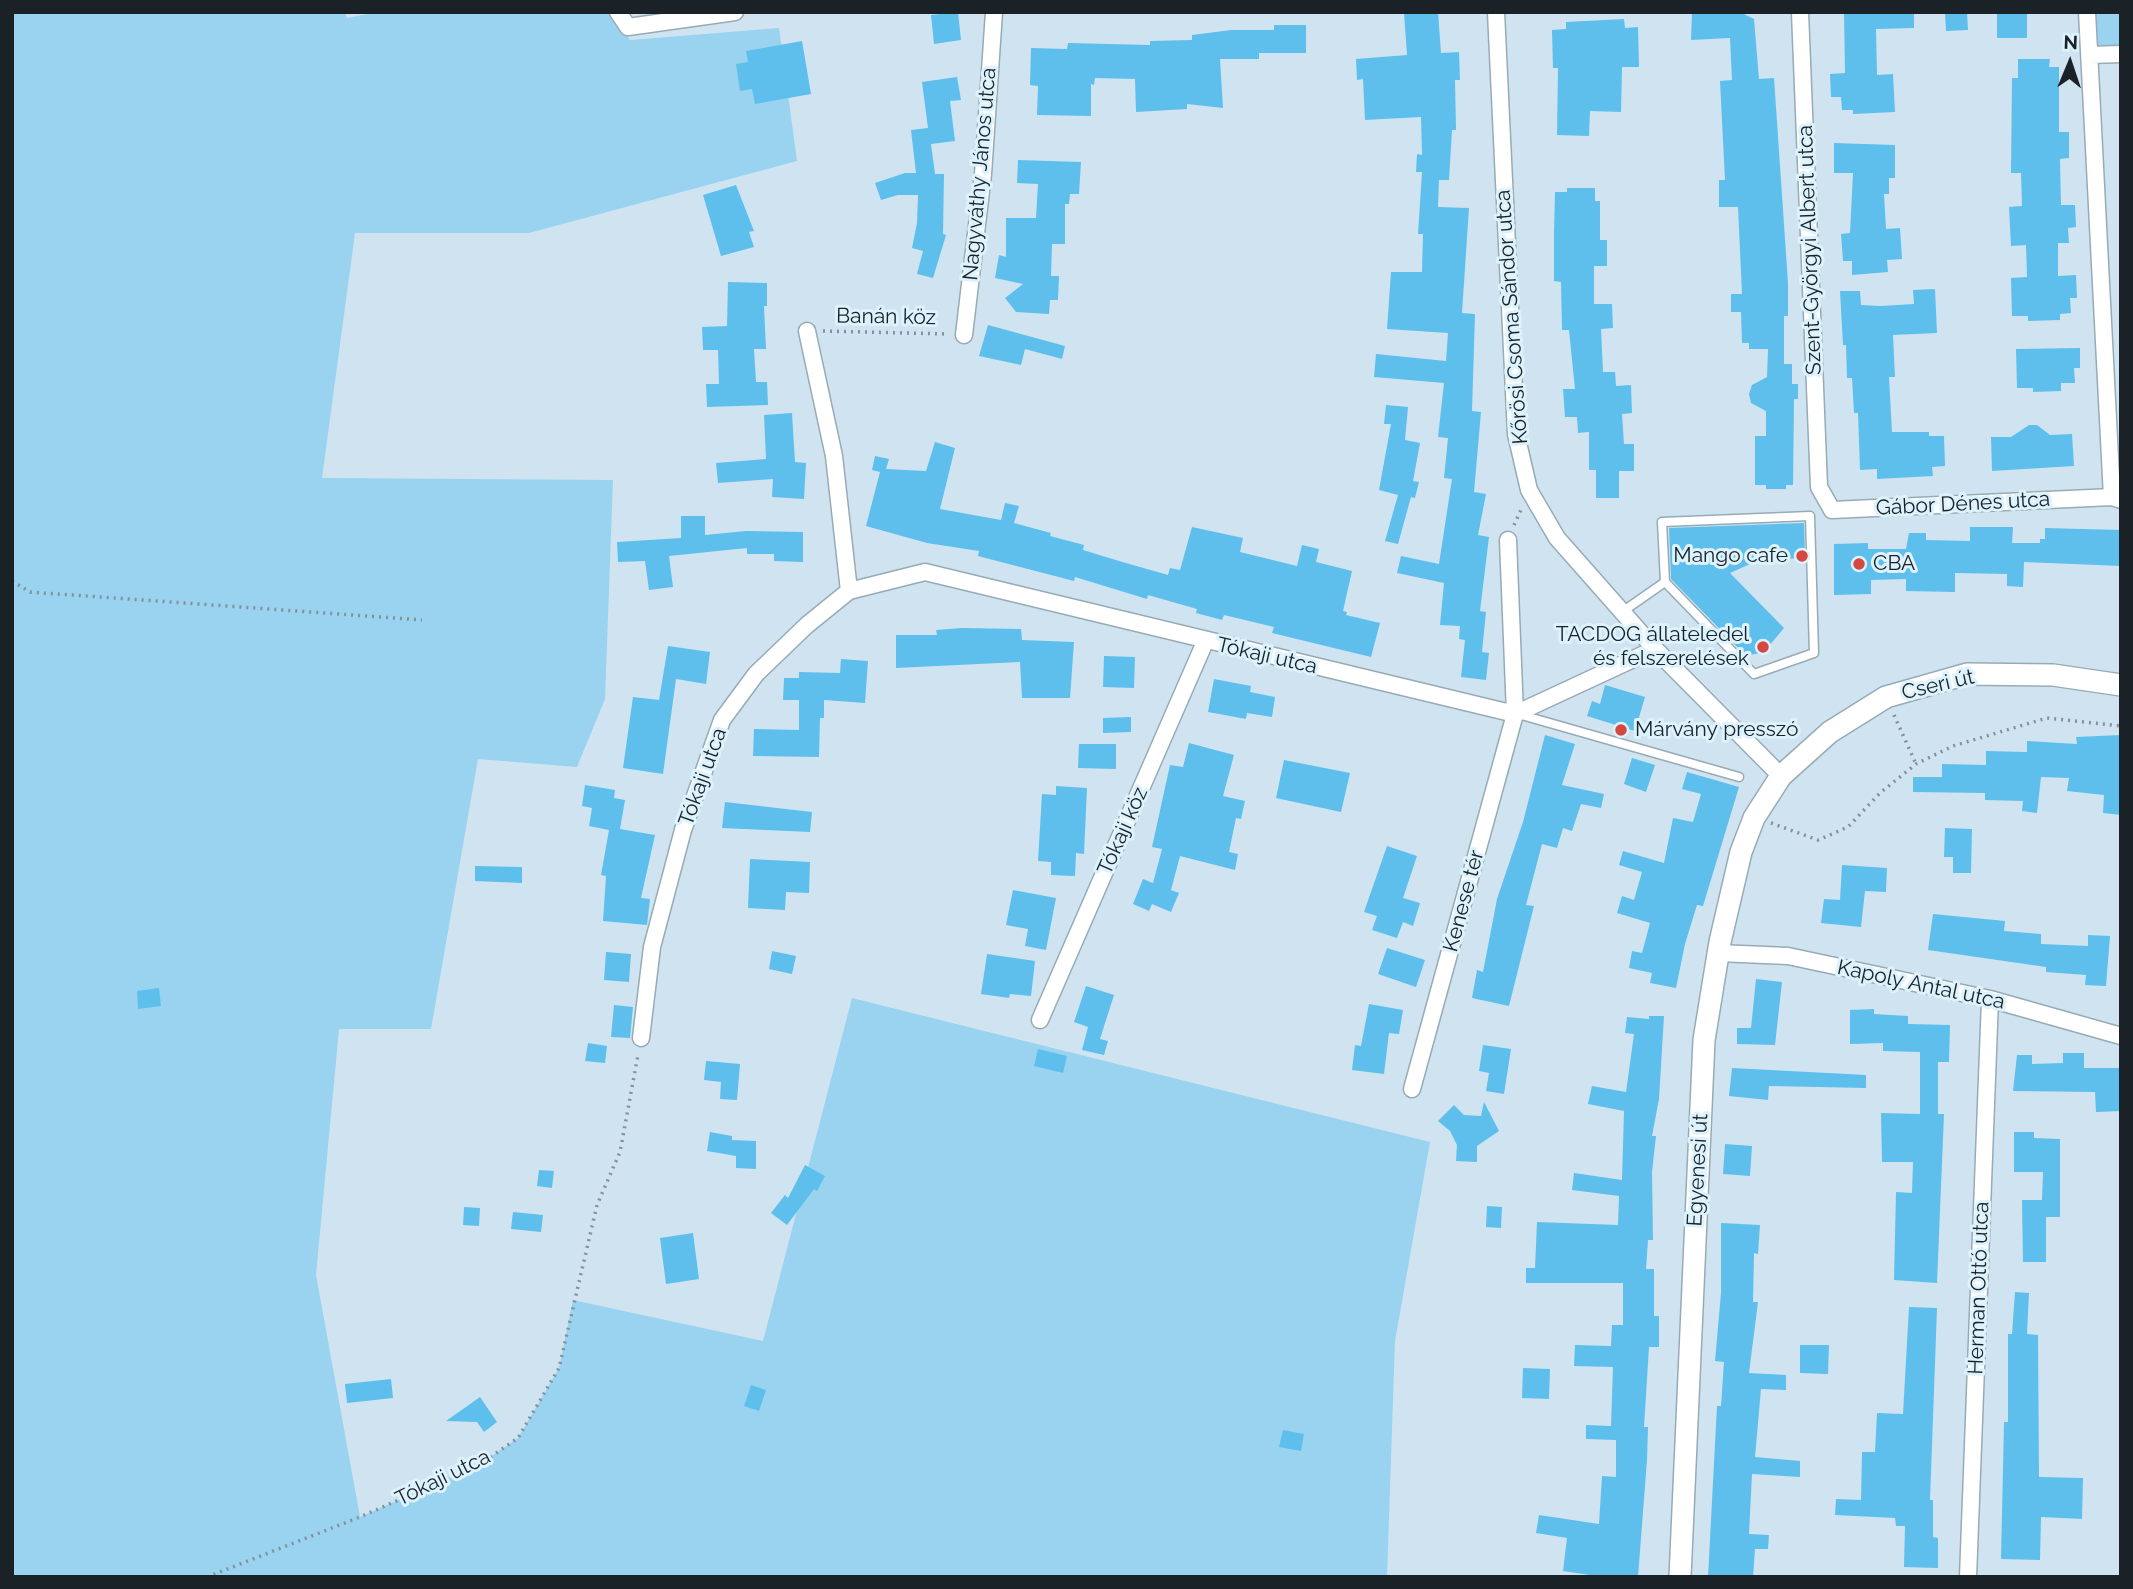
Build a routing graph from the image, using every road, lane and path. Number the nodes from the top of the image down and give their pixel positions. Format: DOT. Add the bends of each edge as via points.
graph roads {
  1 [pos="618,12"];
  2 [pos="735,12"];
  3 [pos="1496,12"];
  4 [pos="1800,12"];
  5 [pos="2087,12"];
  6 [pos="999,13"];
  7 [pos="2121,54"];
  8 [pos="2090,55"];
  9 [pos="807,331"];
  10 [pos="964,335"];
  11 [pos="1819,487"];
  12 [pos="1529,490"];
  13 [pos="2117,498"];
  14 [pos="1507,540"];
  15 [pos="12,581"];
  16 [pos="1665,582"];
  17 [pos="849,592"];
  18 [pos="1622,612"];
  19 [pos="422,620"];
  20 [pos="1205,642"];
  21 [pos="1655,649"];
  22 [pos="2121,685"];
  23 [pos="1886,697"];
  24 [pos="1515,714"];
  25 [pos="2121,726"];
  26 [pos="1916,764"];
  27 [pos="1781,776"];
  28 [pos="1739,777"];
  29 [pos="1754,818"];
  30 [pos="1718,953"];
  31 [pos="1990,999"];
  32 [pos="1040,1020"];
  33 [pos="2121,1036"];
  34 [pos="641,1038"];
  35 [pos="1412,1089"];
  36 [pos="206,1577"];
  37 [pos="1680,1577"];
  38 [pos="1968,1577"];
  1 -- 2 [label="street" via="628,27"];
  3 -- 12 [label="street, Kőrösi Csoma Sándor utca" via="1516,434"];
  4 -- 11 [label="street, Szent-Györgyi Albert utca"];
  5 -- 8 [label="street"];
  6 -- 10 [label="street, Nagyváthy János utca"];
  7 -- 8 [label="street"];
  8 -- 13 [label="street"];
  9 -- 10 [label="path, Banán köz"];
  9 -- 17 [label="street" via="834,456"];
  11 -- 13 [label="street, Gábor Dénes utca" via="1832,510"];
  12 -- 14 [label="path"];
  12 -- 18 [label="street, Kőrösi Csoma Sándor utca" via="1557,538"];
  14 -- 24 [label="street"];
  15 -- 19 [label="path" via="30,592"];
  16 -- 16 [label="lane" via="1754,674 1814,653 1810,516 1661,522"];
  16 -- 18 [label="lane"];
  17 -- 20 [label="street, Tókaji utca" via="925,572"];
  17 -- 34 [label="street, Tókaji utca" via="755,674 722,720 683,830 652,947"];
  18 -- 21 [label="street, Kőrösi Csoma Sándor utca"];
  20 -- 24 [label="street, Tókaji utca"];
  20 -- 32 [label="street, Tókaji köz"];
  21 -- 24 [label="street"];
  21 -- 27 [label="street, Kőrösi Csoma Sándor utca"];
  22 -- 23 [label="street, Cseri út" via="2053,675 1967,674"];
  23 -- 26 [label="path"];
  23 -- 27 [label="street, Cseri út" via="1830,732"];
  24 -- 28 [label="lane, Tókaji utca"];
  24 -- 35 [label="street, Kenese tér"];
  25 -- 26 [label="path" via="2047,718 1954,746"];
  26 -- 29 [label="path" via="1848,827 1818,839"];
  27 -- 29 [label="street, Egyenesi út"];
  29 -- 30 [label="street, Egyenesi út" via="1741,852"];
  30 -- 31 [label="street, Kapoly Antal utca" via="1787,956"];
  30 -- 37 [label="street, Egyenesi út" via="1704,1040"];
  31 -- 33 [label="street, Kapoly Antal utca"];
  31 -- 38 [label="street, Herman Ottó utca"];
  34 -- 36 [label="path, Tókaji utca" via="620,1152 597,1205 559,1368 518,1438 480,1464"];
}
